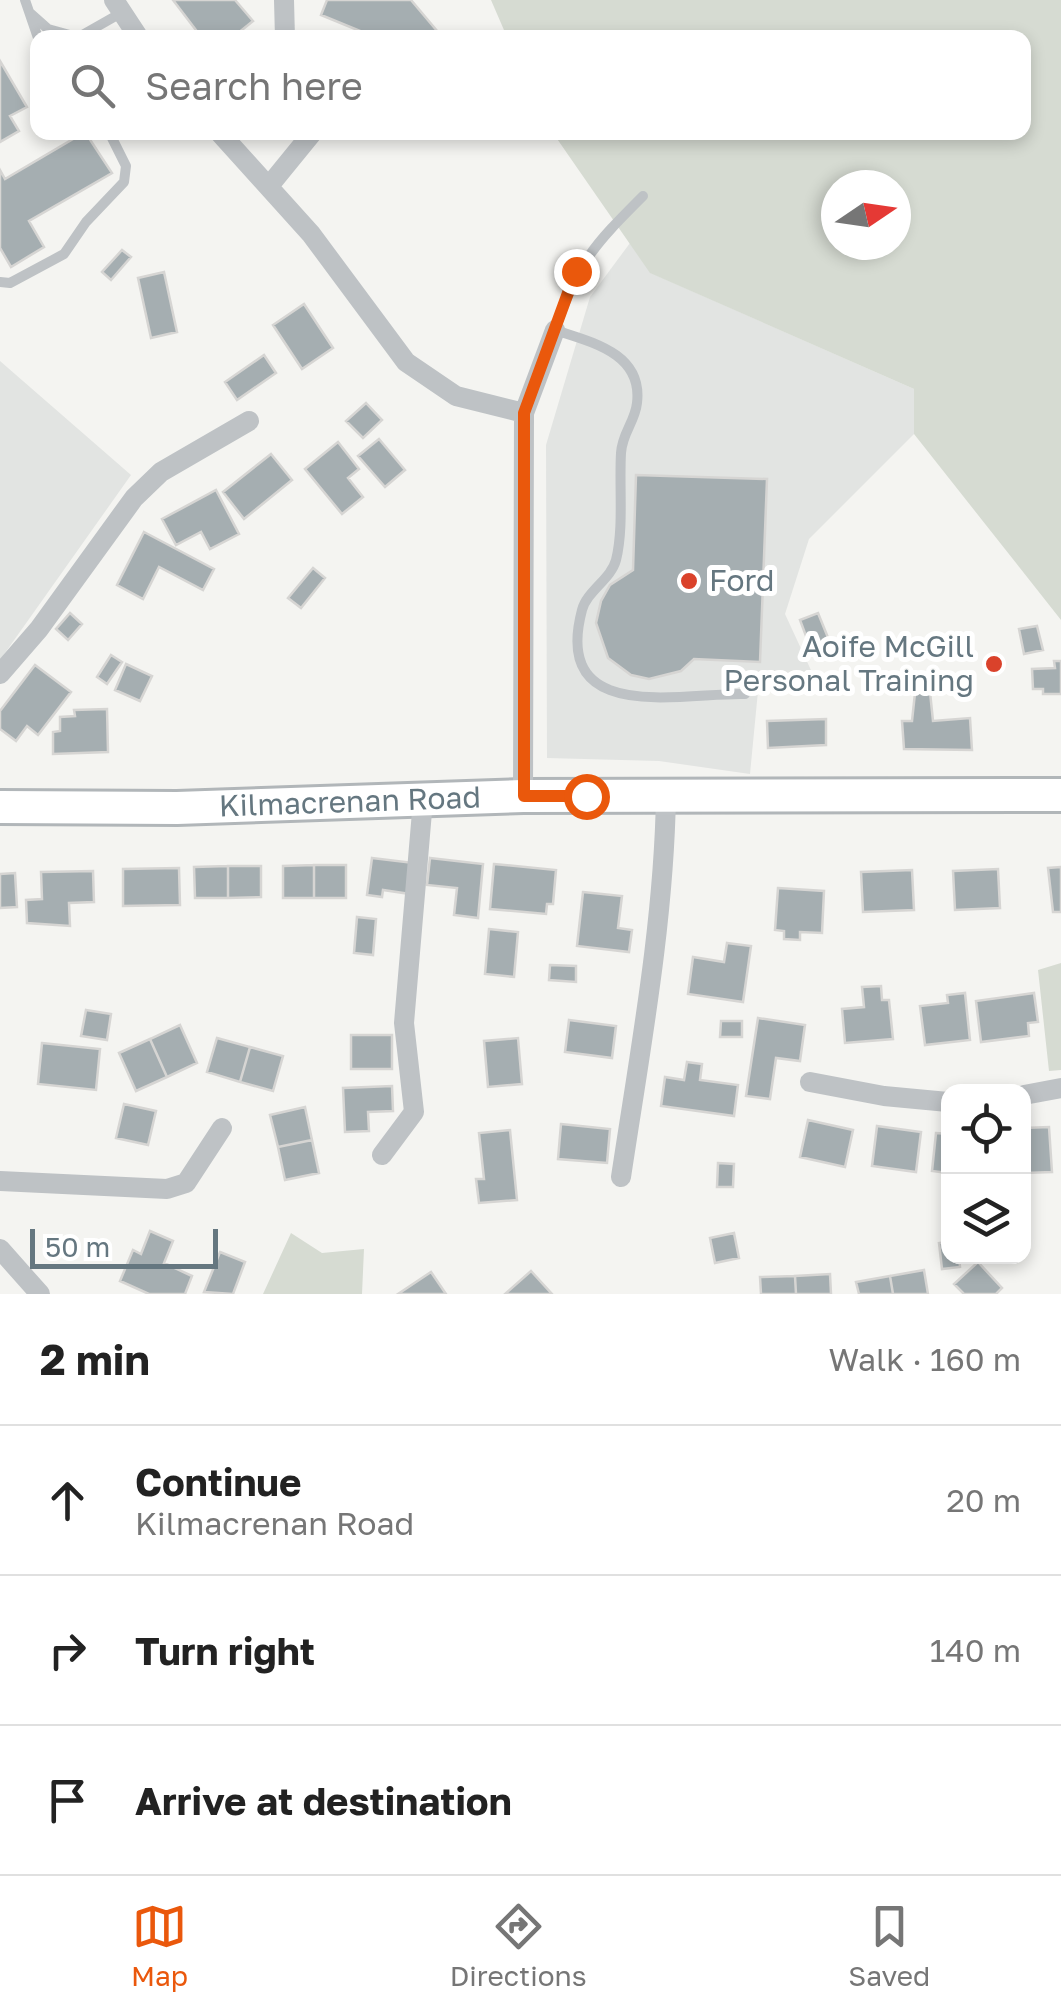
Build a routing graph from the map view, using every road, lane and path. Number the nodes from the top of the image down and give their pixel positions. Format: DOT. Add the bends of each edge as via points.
graph roads {
  1 [pos="25,0"];
  2 [pos="284,0"];
  3 [pos="117,7"];
  4 [pos="30,14"];
  5 [pos="35,30"];
  6 [pos="51,30"];
  7 [pos="87,30"];
  8 [pos="133,30"];
  9 [pos="285,30"];
  10 [pos="113,140"];
  11 [pos="227,140"];
  12 [pos="307,140"];
  13 [pos="269,186"];
  14 [pos="644,196"];
  15 [pos="0,282"];
  16 [pos="555,330"];
  17 [pos="524,413"];
  18 [pos="249,421"];
  19 [pos="0,674"];
  20 [pos="745,694"];
  21 [pos="1061,795"];
  22 [pos="524,796"];
  23 [pos="666,796"];
  24 [pos="422,800"];
  25 [pos="0,807"];
  26 [pos="810,1082"];
  27 [pos="1061,1088"];
  28 [pos="1031,1094"];
  29 [pos="941,1101"];
  30 [pos="222,1128"];
  31 [pos="382,1155"];
  32 [pos="621,1178"];
  33 [pos="0,1182"];
  34 [pos="0,1248"];
  35 [pos="40,1294"];
  1 -- 4 [label="lane"];
  2 -- 9 [label="street"];
  3 -- 7 [label="lane"];
  3 -- 8 [label="street"];
  4 -- 5 [label="lane"];
  4 -- 6 [label="lane"];
  10 -- 15 [label="lane" via="126,166 124,182 64,254"];
  11 -- 13 [label="street"];
  12 -- 13 [label="street"];
  13 -- 17 [label="street" via="406,362 456,396"];
  14 -- 16 [label="lane" via="576,271"];
  16 -- 17 [label="street"];
  16 -- 20 [label="lane" via="612,348 636,382 637,403 622,436 616,563 582,606 578,631 590,676 639,700"];
  17 -- 22 [label="street"];
  18 -- 19 [label="street" via="162,472 134,498"];
  21 -- 23 [label="main road, Kilmacrenan Road"];
  22 -- 23 [label="main road, Kilmacrenan Road"];
  22 -- 24 [label="main road, Kilmacrenan Road"];
  23 -- 32 [label="street" via="653,951"];
  24 -- 25 [label="main road, Kilmacrenan Road"];
  24 -- 31 [label="street" via="404,1023 414,1112"];
  26 -- 29 [label="street"];
  27 -- 28 [label="street"];
  30 -- 33 [label="street" via="186,1183 167,1189"];
  34 -- 35 [label="street"];
}
